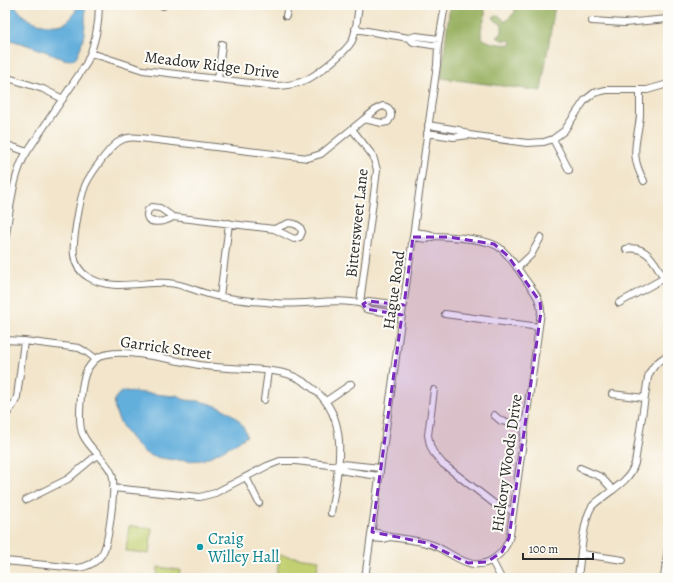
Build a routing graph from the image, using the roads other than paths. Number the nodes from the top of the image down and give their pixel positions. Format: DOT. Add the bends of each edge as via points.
graph roads {
  1 [pos="99,5"];
  2 [pos="288,5"];
  3 [pos="359,5"];
  4 [pos="445,5"];
  5 [pos="286,16"];
  6 [pos="668,19"];
  7 [pos="592,21"];
  8 [pos="355,29"];
  9 [pos="409,38"];
  10 [pos="439,39"];
  11 [pos="222,44"];
  12 [pos="438,46"];
  13 [pos="91,53"];
  14 [pos="5,77"];
  15 [pos="218,79"];
  16 [pos="668,84"];
  17 [pos="640,91"];
  18 [pos="63,99"];
  19 [pos="364,119"];
  20 [pos="428,125"];
  21 [pos="352,130"];
  22 [pos="427,133"];
  23 [pos="469,135"];
  24 [pos="553,139"];
  25 [pos="5,144"];
  26 [pos="27,152"];
  27 [pos="569,170"];
  28 [pos="644,181"];
  29 [pos="173,217"];
  30 [pos="229,223"];
  31 [pos="274,229"];
  32 [pos="413,235"];
  33 [pos="541,237"];
  34 [pos="5,240"];
  35 [pos="626,249"];
  36 [pos="517,268"];
  37 [pos="666,277"];
  38 [pos="668,286"];
  39 [pos="220,296"];
  40 [pos="619,303"];
  41 [pos="361,304"];
  42 [pos="404,305"];
  43 [pos="444,314"];
  44 [pos="402,315"];
  45 [pos="539,327"];
  46 [pos="5,340"];
  47 [pos="24,341"];
  48 [pos="668,355"];
  49 [pos="96,359"];
  50 [pos="268,371"];
  51 [pos="351,384"];
  52 [pos="434,390"];
  53 [pos="612,394"];
  54 [pos="644,398"];
  55 [pos="264,400"];
  56 [pos="326,402"];
  57 [pos="494,415"];
  58 [pos="5,416"];
  59 [pos="525,425"];
  60 [pos="98,454"];
  61 [pos="338,466"];
  62 [pos="380,468"];
  63 [pos="580,468"];
  64 [pos="379,476"];
  65 [pos="246,477"];
  66 [pos="114,488"];
  67 [pos="613,490"];
  68 [pos="26,500"];
  69 [pos="259,503"];
  70 [pos="513,511"];
  71 [pos="331,513"];
  72 [pos="372,535"];
  73 [pos="668,547"];
  74 [pos="582,554"];
  75 [pos="492,560"];
  76 [pos="623,560"];
  77 [pos="5,561"];
  78 [pos="665,575"];
  79 [pos="365,578"];
  80 [pos="500,578"];
  81 [pos="578,578"];
  1 -- 13 [label="street" via="98,27"];
  2 -- 5 [label="street"];
  3 -- 8 [label="street, Meadow Ridge Drive"];
  4 -- 10 [label="street, Hague Road"];
  6 -- 7 [label="street" via="624,23"];
  8 -- 9 [label="street"];
  8 -- 15 [label="street, Meadow Ridge Drive" via="345,51 316,74 301,82 275,86"];
  9 -- 10 [label="street" via="416,36"];
  9 -- 12 [label="street" via="413,42"];
  10 -- 12 [label="street, Hague Road"];
  11 -- 15 [label="street"];
  12 -- 20 [label="street, Hague Road"];
  13 -- 15 [label="street, Meadow Ridge Drive" via="136,68"];
  13 -- 18 [label="street"];
  14 -- 18 [label="street" via="43,89"];
  16 -- 17 [label="street"];
  17 -- 24 [label="street" via="606,90 591,94 567,127"];
  17 -- 28 [label="street" via="640,117 634,152 636,165"];
  18 -- 26 [label="street"];
  19 -- 21 [label="street"];
  20 -- 22 [label="street, Hague Road"];
  20 -- 23 [label="street" via="459,130"];
  21 -- 39 [label="street" via="321,154 308,158 134,137 120,141 110,149 87,182 82,196 73,251 78,267 85,275 98,282 128,286 169,283"];
  21 -- 41 [label="street, Bittersweet Lane" via="373,156 377,170"];
  22 -- 23 [label="street" via="454,137"];
  22 -- 32 [label="street, Hague Road"];
  23 -- 24 [label="street" via="528,143"];
  24 -- 27 [label="street"];
  25 -- 26 [label="street"];
  26 -- 34 [label="street" via="17,174"];
  29 -- 30 [label="street"];
  30 -- 31 [label="street"];
  30 -- 39 [label="street"];
  32 -- 36 [label="street, Hickory Woods Drive" via="427,239 434,236 494,244"];
  32 -- 42 [label="street, Hague Road"];
  33 -- 36 [label="street" via="531,255"];
  35 -- 37 [label="street" via="644,250"];
  36 -- 45 [label="street, Hickory Woods Drive" via="539,299"];
  37 -- 38 [label="street"];
  37 -- 40 [label="street"];
  39 -- 41 [label="street" via="282,304"];
  41 -- 42 [label="street" via="368,301"];
  41 -- 44 [label="street" via="366,309"];
  42 -- 44 [label="street, Hague Road"];
  43 -- 45 [label="street"];
  44 -- 62 [label="street, Hague Road"];
  45 -- 59 [label="street, Hickory Woods Drive"];
  46 -- 47 [label="street"];
  47 -- 49 [label="street" via="79,348"];
  47 -- 58 [label="street" via="17,395"];
  48 -- 54 [label="street" via="657,362 650,372"];
  49 -- 50 [label="street, Garrick Street" via="117,353 206,367"];
  49 -- 60 [label="street" via="85,375 79,423 85,439"];
  50 -- 55 [label="street"];
  50 -- 56 [label="street, Garrick Street" via="298,378 310,385"];
  51 -- 56 [label="street"];
  52 -- 70 [label="street" via="428,435 433,452 440,461 496,505"];
  53 -- 54 [label="street"];
  54 -- 67 [label="street" via="634,468 627,479"];
  56 -- 61 [label="street, Garrick Street" via="339,433"];
  57 -- 59 [label="street" via="501,421"];
  59 -- 70 [label="street, Hickory Woods Drive"];
  60 -- 66 [label="street" via="111,472"];
  60 -- 68 [label="street" via="71,477"];
  61 -- 62 [label="street" via="342,464"];
  61 -- 64 [label="street" via="345,471"];
  61 -- 65 [label="street" via="284,461 270,464"];
  61 -- 71 [label="street, Garrick Street"];
  62 -- 64 [label="street, Hague Road"];
  63 -- 67 [label="street" via="601,478"];
  64 -- 72 [label="street, Hague Road"];
  65 -- 66 [label="street" via="215,493 200,497"];
  65 -- 69 [label="street"];
  66 -- 77 [label="street" via="105,550 92,564 77,568"];
  67 -- 74 [label="street" via="590,510 586,520"];
  70 -- 75 [label="street, Hickory Woods Drive" via="507,545"];
  72 -- 75 [label="street" via="384,539 427,543 473,564"];
  72 -- 79 [label="street, Hague Road"];
  73 -- 78 [label="street"];
  74 -- 76 [label="street"];
  74 -- 81 [label="street"];
  75 -- 80 [label="street"];
}
